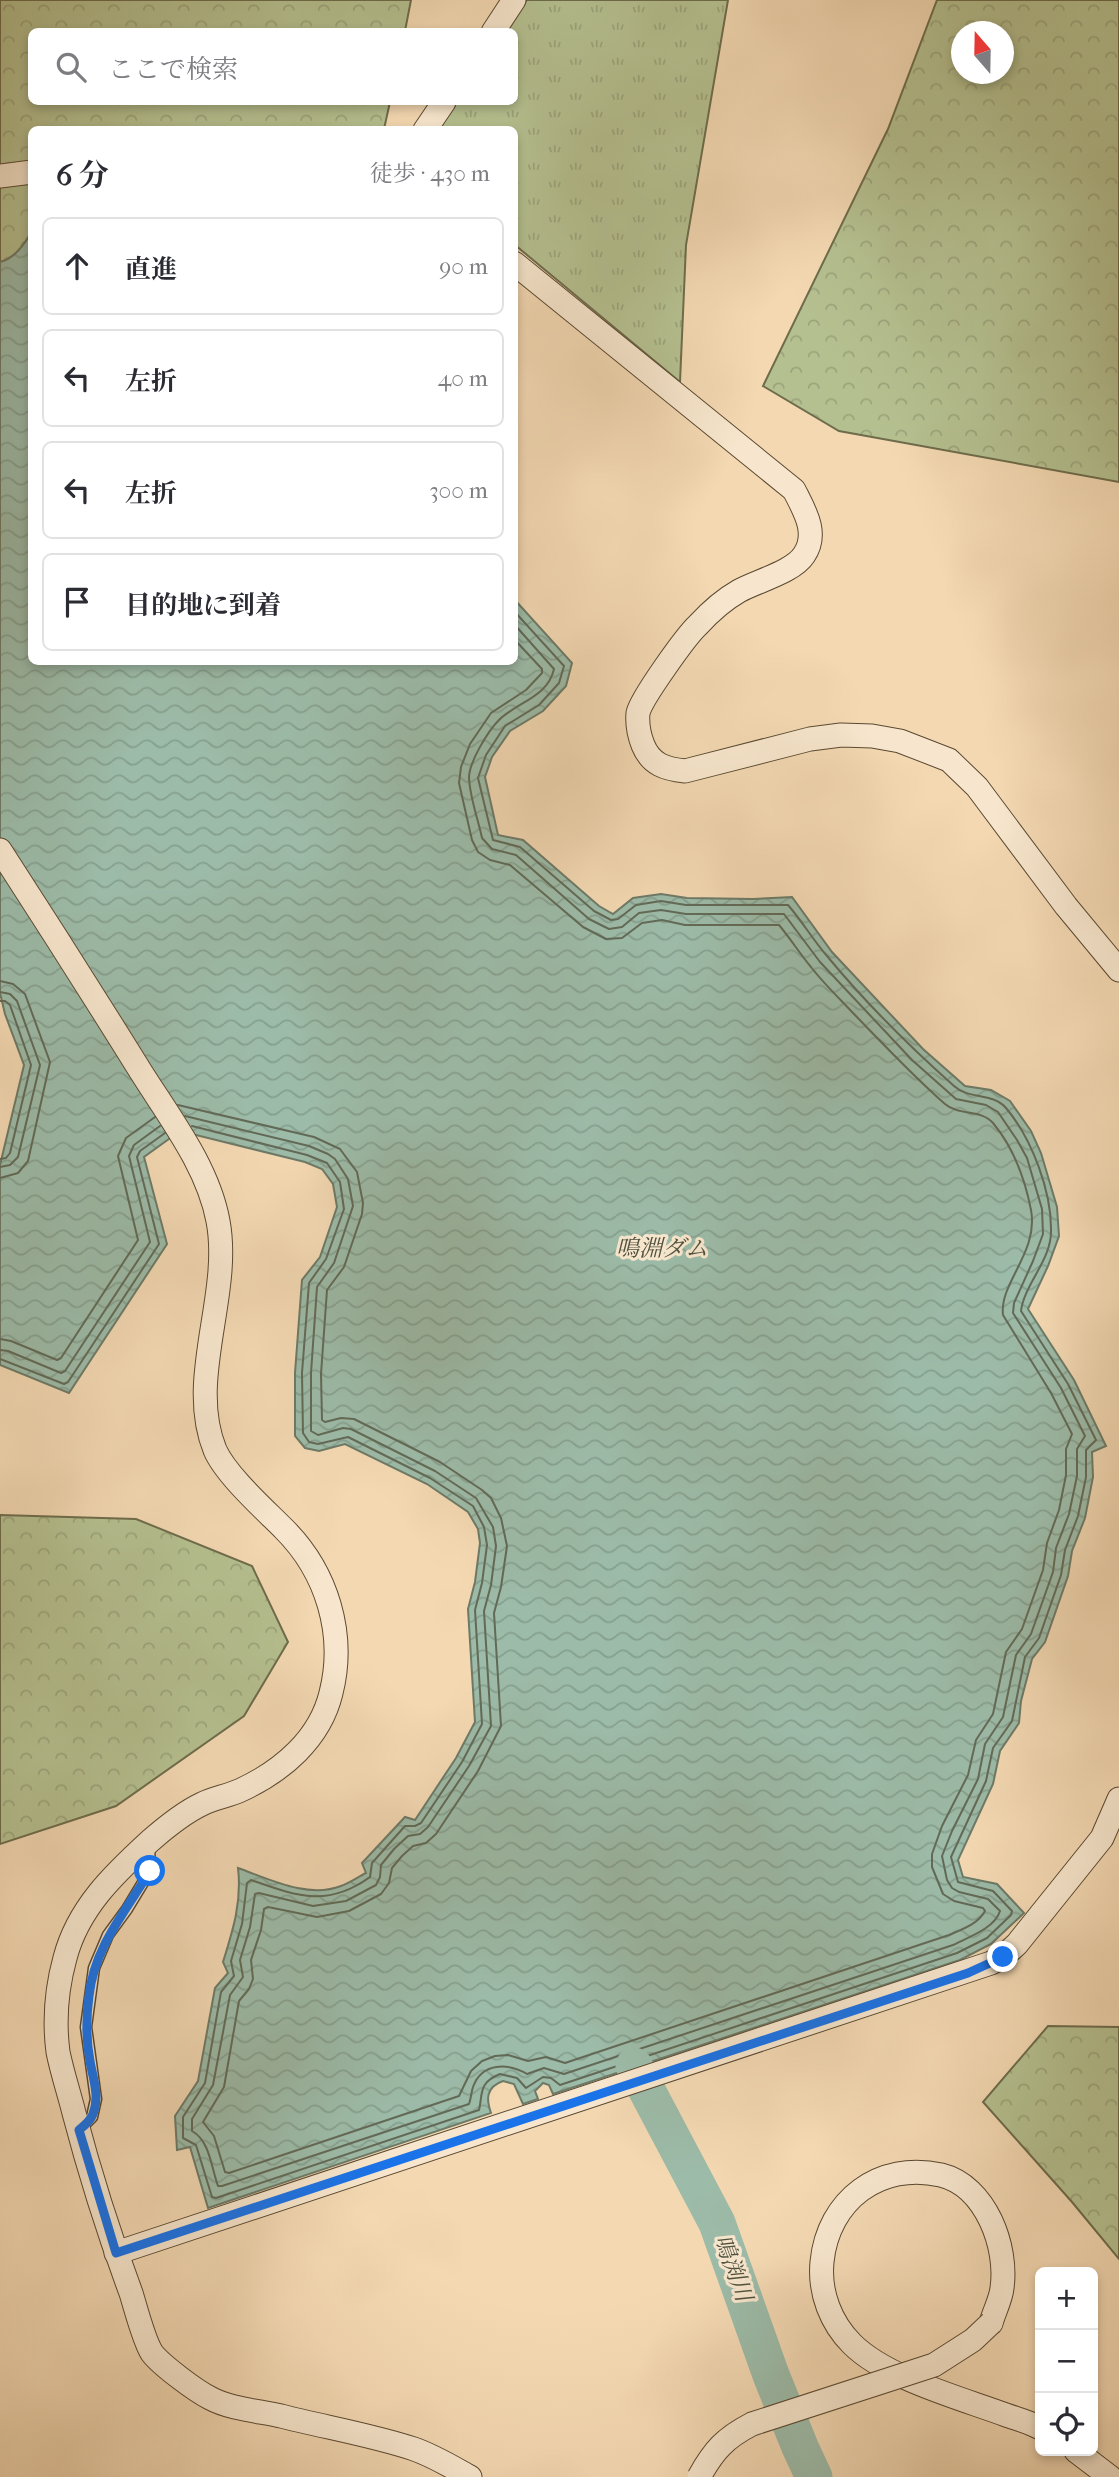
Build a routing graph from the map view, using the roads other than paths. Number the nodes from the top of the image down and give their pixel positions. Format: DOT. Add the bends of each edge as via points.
graph roads {
  1 [pos="514,0"];
  2 [pos="496,28"];
  3 [pos="442,105"];
  4 [pos="428,126"];
  5 [pos="28,172"];
  6 [pos="0,176"];
  7 [pos="518,266"];
  8 [pos="0,850"];
  9 [pos="1119,970"];
  10 [pos="1119,1798"];
  11 [pos="149,1842"];
  12 [pos="79,2130"];
  13 [pos="116,2253"];
  14 [pos="903,2375"];
  15 [pos="903,2375"];
  16 [pos="903,2375"];
  17 [pos="903,2375"];
  18 [pos="1035,2426"];
  19 [pos="1083,2456"];
  20 [pos="470,2477"];
  21 [pos="699,2477"];
  22 [pos="1110,2477"];
  1 -- 2 [label="street"];
  3 -- 4 [label="street"];
  5 -- 6 [label="street"];
  7 -- 9 [label="street" via="793,490 809,518 810,539 804,556 737,592 696,626 656,682 638,712 644,748 654,763 685,771 841,735 900,741 949,760 977,787"];
  8 -- 11 [label="street" via="169,1116 212,1195 221,1246 206,1388 216,1454 289,1534 316,1572 335,1626 331,1696 294,1758 237,1792 201,1804"];
  10 -- 13 [label="street" via="1102,1838 1017,1944 991,1963"];
  11 -- 12 [label="lane" via="150,1871 108,1935 93,1968 86,2027 96,2099 92,2117"];
  11 -- 12 [label="street" via="87,1906 66,1954 57,2001 58,2050"];
  12 -- 13 [label="street"];
  13 -- 20 [label="street" via="152,2352 212,2400 415,2449"];
  14 -- 18 [label="street, bridge"];
  15 -- 16 [label="street, bridge" via="854,2346 838,2327 821,2276 824,2244 837,2215 855,2194 880,2178 910,2172 944,2176 967,2189 985,2209 1003,2258 1002,2289 990,2323 974,2340 934,2365"];
  17 -- 21 [label="street, bridge" via="752,2424 730,2436 711,2455"];
  19 -- 22 [label="street"];
}
